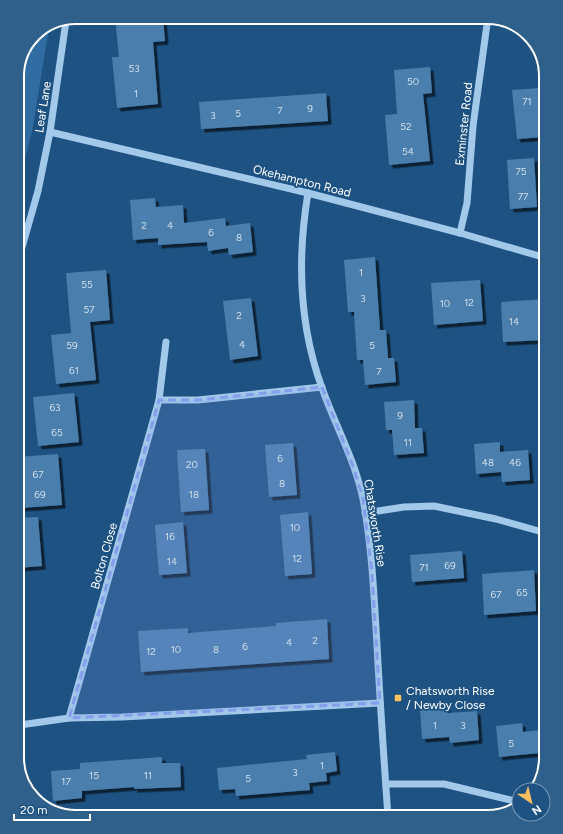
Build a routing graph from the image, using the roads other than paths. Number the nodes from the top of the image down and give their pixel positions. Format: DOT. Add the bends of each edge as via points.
graph roads {
  1 [pos="487,24"];
  2 [pos="65,25"];
  3 [pos="50,132"];
  4 [pos="308,193"];
  5 [pos="460,233"];
  6 [pos="24,241"];
  7 [pos="539,256"];
  8 [pos="166,342"];
  9 [pos="322,387"];
  10 [pos="159,400"];
  11 [pos="365,513"];
  12 [pos="539,531"];
  13 [pos="380,703"];
  14 [pos="69,718"];
  15 [pos="24,724"];
  16 [pos="386,784"];
  17 [pos="511,800"];
  18 [pos="388,810"];
  1 -- 5 [label="street, Exminster Road" via="473,126 467,203"];
  2 -- 3 [label="street, Leaf Lane"];
  3 -- 4 [label="street, Okehampton Road"];
  3 -- 6 [label="street, Leaf Lane" via="38,192"];
  4 -- 5 [label="street, Okehampton Road"];
  4 -- 9 [label="street, Chatsworth Rise" via="302,239 303,300 308,338"];
  5 -- 7 [label="street, Okehampton Road"];
  8 -- 10 [label="street, Bolton Close"];
  9 -- 10 [label="street" via="198,400"];
  9 -- 11 [label="street, Chatsworth Rise" via="354,466"];
  10 -- 14 [label="street, Bolton Close"];
  11 -- 12 [label="street" via="404,507 434,506"];
  11 -- 13 [label="street, Chatsworth Rise" via="372,573"];
  13 -- 14 [label="street"];
  13 -- 16 [label="street, Chatsworth Rise"];
  14 -- 15 [label="street"];
  16 -- 17 [label="street" via="444,784"];
  16 -- 18 [label="street, Chatsworth Rise"];
}
